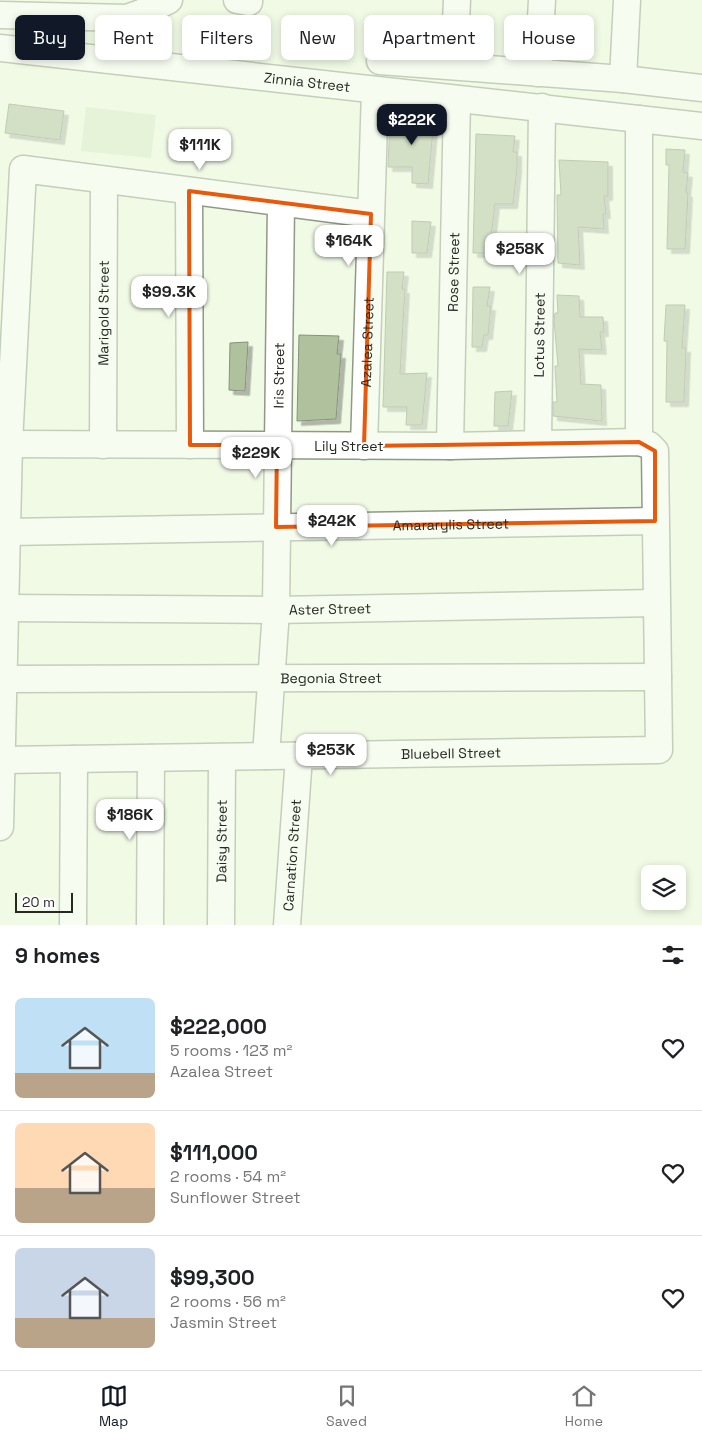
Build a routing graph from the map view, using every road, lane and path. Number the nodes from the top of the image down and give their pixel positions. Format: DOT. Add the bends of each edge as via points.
graph roads {
  1 [pos="170,0"];
  2 [pos="457,0"];
  3 [pos="542,0"];
  4 [pos="627,0"];
  5 [pos="0,15"];
  6 [pos="0,48"];
  7 [pos="380,61"];
  8 [pos="454,65"];
  9 [pos="538,73"];
  10 [pos="623,79"];
  11 [pos="702,88"];
  12 [pos="375,90"];
  13 [pos="457,99"];
  14 [pos="542,108"];
  15 [pos="639,119"];
  16 [pos="702,126"];
  17 [pos="104,180"];
  18 [pos="189,191"];
  19 [pos="281,203"];
  20 [pos="371,214"];
  21 [pos="538,443"];
  22 [pos="9,444"];
  23 [pos="102,445"];
  24 [pos="190,445"];
  25 [pos="277,445"];
  26 [pos="364,446"];
  27 [pos="450,446"];
  28 [pos="647,446"];
  29 [pos="656,521"];
  30 [pos="276,527"];
  31 [pos="7,532"];
  32 [pos="656,603"];
  33 [pos="5,608"];
  34 [pos="276,610"];
  35 [pos="272,677"];
  36 [pos="658,677"];
  37 [pos="3,679"];
  38 [pos="266,756"];
  39 [pos="299,756"];
  40 [pos="222,757"];
  41 [pos="151,758"];
  42 [pos="74,759"];
  43 [pos="2,760"];
  44 [pos="0,828"];
  45 [pos="73,925"];
  46 [pos="150,925"];
  47 [pos="220,925"];
  48 [pos="287,925"];
  1 -- 5 [label="street" via="127,18"];
  2 -- 8 [label="street"];
  3 -- 9 [label="street"];
  4 -- 10 [label="street"];
  6 -- 12 [label="street, Zinnia Street"];
  7 -- 8 [label="street"];
  8 -- 9 [label="street"];
  9 -- 10 [label="street"];
  10 -- 11 [label="street"];
  12 -- 13 [label="street, Zinnia Street"];
  12 -- 20 [label="street, Azalea Street"];
  13 -- 14 [label="street, Zinnia Street"];
  13 -- 27 [label="street, Rose Street"];
  14 -- 15 [label="street, Zinnia Street"];
  14 -- 21 [label="street, Lotus Street"];
  15 -- 16 [label="street, Zinnia Street"];
  15 -- 28 [label="street"];
  17 -- 18 [label="street"];
  17 -- 22 [label="street" via="23,169"];
  17 -- 23 [label="street, Marigold Street"];
  18 -- 19 [label="street"];
  18 -- 24 [label="street"];
  19 -- 20 [label="street"];
  19 -- 25 [label="street, Iris Street"];
  20 -- 26 [label="street, Azalea Street"];
  21 -- 27 [label="street, Lily Street"];
  21 -- 28 [label="street, Lily Street"];
  22 -- 23 [label="street, Lily Street"];
  22 -- 31 [label="street"];
  23 -- 24 [label="street, Lily Street"];
  24 -- 25 [label="street, Lily Street"];
  25 -- 26 [label="street, Lily Street"];
  25 -- 30 [label="street, Iris Street"];
  26 -- 27 [label="street, Lily Street"];
  28 -- 29 [label="street"];
  29 -- 30 [label="street, Amararylis Street"];
  29 -- 32 [label="street"];
  30 -- 31 [label="street, Amararylis Street"];
  30 -- 34 [label="street, Iris Street"];
  31 -- 33 [label="street"];
  32 -- 34 [label="street, Aster Street"];
  32 -- 36 [label="street"];
  33 -- 34 [label="street, Aster Street"];
  33 -- 37 [label="street"];
  34 -- 35 [label="street, Iris Street"];
  35 -- 36 [label="street, Begonia Street"];
  35 -- 37 [label="street, Begonia Street"];
  35 -- 38 [label="street, Iris Street"];
  36 -- 39 [label="street, Bluebell Street" via="659,750"];
  37 -- 43 [label="street"];
  38 -- 39 [label="street, Bluebell Street"];
  38 -- 40 [label="street, Bluebell Street"];
  39 -- 48 [label="street, Carnation Street"];
  40 -- 41 [label="street, Bluebell Street"];
  40 -- 47 [label="street, Daisy Street"];
  41 -- 42 [label="street, Bluebell Street"];
  41 -- 46 [label="street"];
  42 -- 43 [label="street, Bluebell Street"];
  42 -- 45 [label="street"];
  43 -- 44 [label="street"];
}
